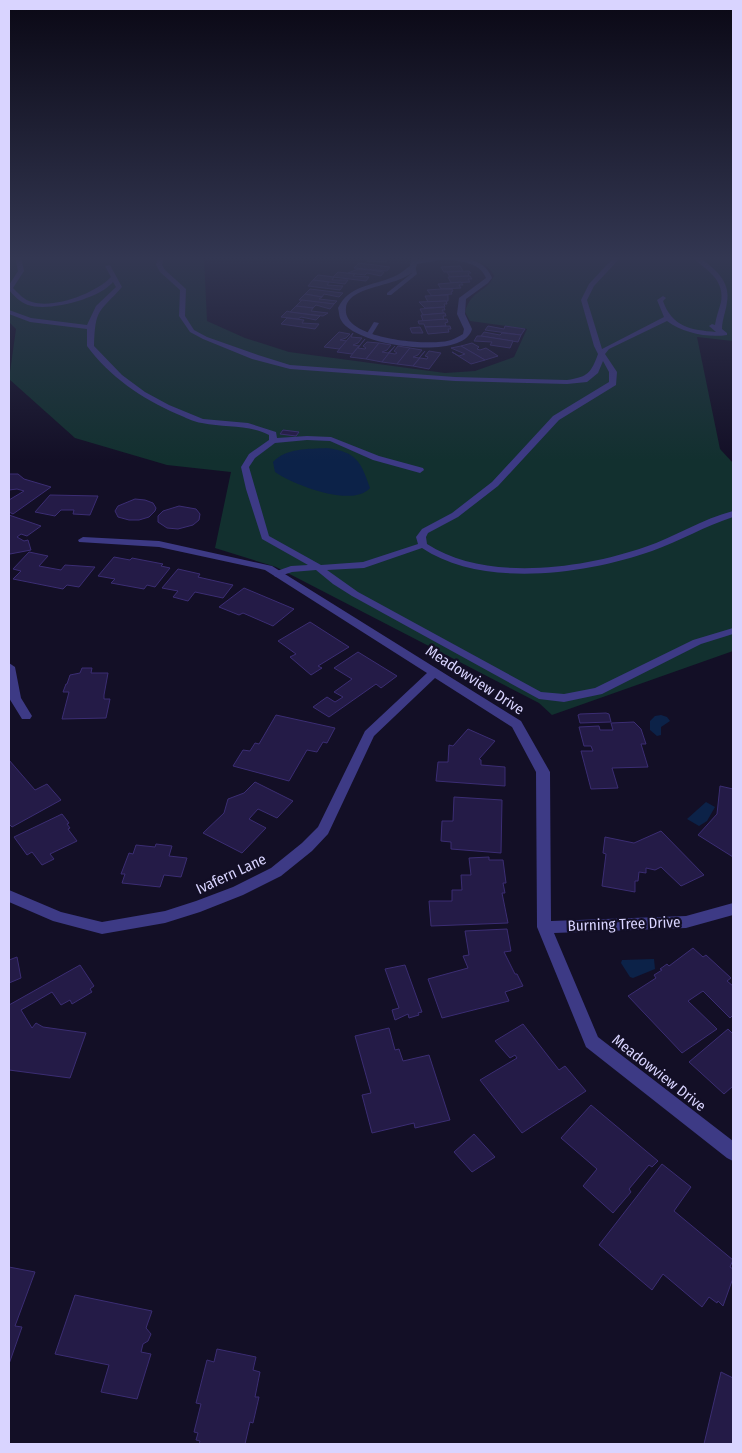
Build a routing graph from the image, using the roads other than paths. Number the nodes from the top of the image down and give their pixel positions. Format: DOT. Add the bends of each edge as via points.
graph roads {
  1 [pos="76,325"];
  2 [pos="91,325"];
  3 [pos="187,325"];
  4 [pos="350,325"];
  5 [pos="375,325"];
  6 [pos="467,325"];
  7 [pos="591,325"];
  8 [pos="651,325"];
  9 [pos="679,325"];
  10 [pos="719,325"];
  11 [pos="712,326"];
  12 [pos="91,328"];
  13 [pos="720,329"];
  14 [pos="369,335"];
  15 [pos="602,353"];
  16 [pos="273,441"];
  17 [pos="420,470"];
  18 [pos="733,514"];
  19 [pos="83,540"];
  20 [pos="423,545"];
  21 [pos="318,567"];
  22 [pos="277,574"];
  23 [pos="733,631"];
  24 [pos="9,667"];
  25 [pos="434,673"];
  26 [pos="26,716"];
  27 [pos="9,896"];
  28 [pos="733,909"];
  29 [pos="544,927"];
  30 [pos="733,1152"];
  1 -- 12 [label="lane"];
  2 -- 12 [label="lane"];
  3 -- 15 [label="lane" via="205,338 290,367 455,379 584,380 595,371"];
  4 -- 14 [label="street"];
  5 -- 14 [label="lane"];
  6 -- 14 [label="street" via="466,335 452,342 428,345 389,341"];
  7 -- 15 [label="lane"];
  8 -- 15 [label="lane"];
  9 -- 13 [label="lane" via="725,334"];
  10 -- 13 [label="lane"];
  11 -- 13 [label="lane"];
  12 -- 16 [label="lane" via="90,346 131,388 154,402 201,421 267,430 273,434"];
  15 -- 20 [label="lane" via="613,372 613,383 556,418 495,484 455,515 425,531"];
  16 -- 17 [label="lane" via="331,439 376,458"];
  16 -- 21 [label="lane" via="252,456 246,467 265,537"];
  18 -- 20 [label="lane" via="647,550 594,563 548,568 500,570 472,566 446,558"];
  19 -- 22 [label="street, Meadowview Drive" via="159,544 268,568"];
  20 -- 21 [label="lane" via="364,565"];
  21 -- 22 [label="lane" via="291,569"];
  21 -- 23 [label="lane" via="355,594 539,695 564,698 598,691 697,642"];
  22 -- 25 [label="street, Meadowview Drive"];
  24 -- 26 [label="street" via="13,679 12,694"];
  25 -- 27 [label="street, Ivafern Lane" via="369,734 323,830 276,872 200,906 165,917 102,928 58,917"];
  25 -- 29 [label="street, Meadowview Drive" via="517,724 543,772"];
  28 -- 29 [label="street, Burning Tree Drive" via="686,922"];
  29 -- 30 [label="street, Meadowview Drive" via="592,1042"];
}
